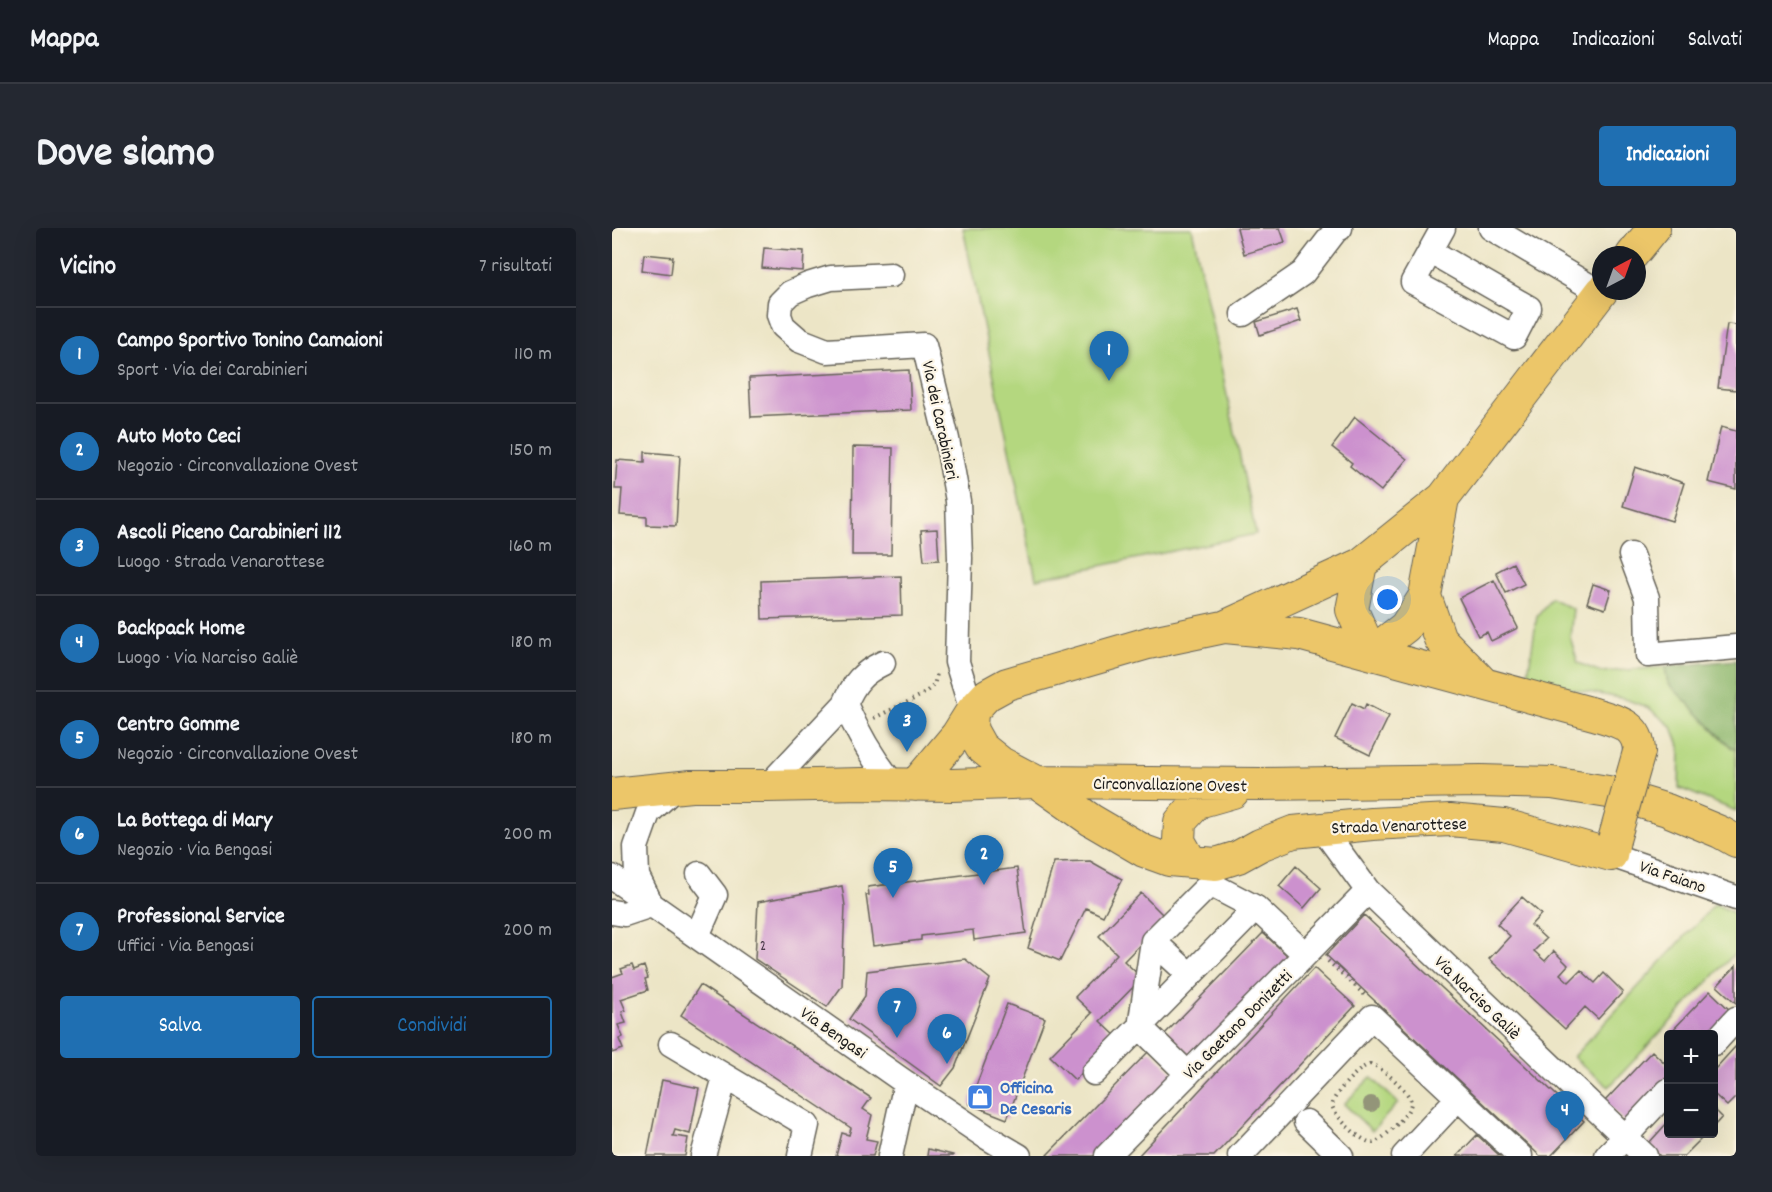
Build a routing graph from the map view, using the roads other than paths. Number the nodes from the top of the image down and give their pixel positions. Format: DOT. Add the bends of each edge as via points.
graph roads {
  1 [pos="1340,228"];
  2 [pos="1443,228"];
  3 [pos="1491,228"];
  4 [pos="1654,228"];
  5 [pos="1639,246"];
  6 [pos="1430,251"];
  7 [pos="891,275"];
  8 [pos="1592,287"];
  9 [pos="1595,300"];
  10 [pos="1243,314"];
  11 [pos="1443,498"];
  12 [pos="1631,555"];
  13 [pos="1361,564"];
  14 [pos="1425,596"];
  15 [pos="1224,627"];
  16 [pos="1736,647"];
  17 [pos="1371,653"];
  18 [pos="883,663"];
  19 [pos="1483,684"];
  20 [pos="845,704"];
  21 [pos="972,711"];
  22 [pos="1037,782"];
  23 [pos="1260,784"];
  24 [pos="904,785"];
  25 [pos="768,786"];
  26 [pos="676,787"];
  27 [pos="612,794"];
  28 [pos="1322,828"];
  29 [pos="1728,836"];
  30 [pos="1612,847"];
  31 [pos="1191,862"];
  32 [pos="699,874"];
  33 [pos="612,877"];
  34 [pos="1368,891"];
  35 [pos="1736,897"];
  36 [pos="651,905"];
  37 [pos="1256,908"];
  38 [pos="612,912"];
  39 [pos="697,936"];
  40 [pos="1153,940"];
  41 [pos="1316,958"];
  42 [pos="1190,975"];
  43 [pos="1736,1019"];
  44 [pos="1140,1027"];
  45 [pos="1718,1038"];
  46 [pos="671,1044"];
  47 [pos="1094,1073"];
  48 [pos="1188,1074"];
  49 [pos="725,1077"];
  50 [pos="906,1083"];
  51 [pos="1664,1095"];
  52 [pos="1458,1098"];
  53 [pos="1306,1122"];
  54 [pos="1625,1137"];
  55 [pos="1332,1153"];
  56 [pos="703,1156"];
  57 [pos="800,1156"];
  58 [pos="890,1156"];
  59 [pos="1019,1156"];
  60 [pos="1107,1156"];
  61 [pos="1240,1156"];
  62 [pos="1404,1156"];
  63 [pos="1520,1156"];
  64 [pos="1607,1156"];
  65 [pos="1644,1156"];
  1 -- 10 [label="street" via="1303,273"];
  2 -- 6 [label="street"];
  3 -- 8 [label="street"];
  4 -- 5 [label="main road"];
  7 -- 21 [label="street, Via dei Carabinieri" via="831,278 790,293 780,303 779,315 783,326 799,340 827,351 924,345 947,439 957,501 957,662"];
  9 -- 11 [label="main road"];
  11 -- 13 [label="main road"];
  11 -- 14 [label="main road"];
  12 -- 16 [label="street" via="1647,598 1648,655"];
  13 -- 15 [label="main road"];
  13 -- 17 [label="main road" via="1352,610"];
  14 -- 17 [label="main road" via="1405,627"];
  14 -- 19 [label="main road" via="1440,639"];
  15 -- 17 [label="main road" via="1299,634"];
  15 -- 21 [label="main road" via="1148,643 1007,684 987,695"];
  17 -- 19 [label="main road"];
  18 -- 20 [label="street" via="860,677"];
  19 -- 30 [label="main road, bridge" via="1623,723 1632,730 1639,740 1639,752"];
  20 -- 24 [label="street" via="876,764"];
  20 -- 25 [label="street"];
  21 -- 22 [label="main road, Strada Venarottese" via="971,729 981,747"];
  21 -- 24 [label="main road" via="957,735"];
  22 -- 23 [label="main road, Circonvallazione Ovest"];
  22 -- 24 [label="main road, Circonvallazione Ovest"];
  22 -- 31 [label="main road, Strada Venarottese" via="1144,851 1168,860"];
  23 -- 29 [label="main road, Circonvallazione Ovest" via="1552,783 1608,792 1667,810"];
  23 -- 31 [label="main road" via="1198,802 1180,822 1179,841"];
  24 -- 25 [label="main road, Circonvallazione Ovest"];
  25 -- 26 [label="main road, Circonvallazione Ovest"];
  26 -- 27 [label="main road, Circonvallazione Ovest"];
  26 -- 36 [label="street" via="648,813 636,847 637,876"];
  28 -- 30 [label="main road, Strada Venarottese" via="1450,820 1504,825"];
  28 -- 31 [label="main road, Strada Venarottese" via="1293,832 1216,864"];
  28 -- 34 [label="street, Via Narciso Galiè"];
  30 -- 35 [label="street, Via Faiano"];
  32 -- 39 [label="street" via="715,895"];
  33 -- 36 [label="street, Via Bengasi"];
  34 -- 41 [label="street, Via Gaetano Donizetti"];
  34 -- 54 [label="street, Via Narciso Galiè"];
  36 -- 38 [label="street" via="624,914"];
  36 -- 39 [label="street, Via Bengasi"];
  37 -- 40 [label="street" via="1210,884"];
  37 -- 41 [label="street"];
  37 -- 42 [label="street"];
  39 -- 50 [label="street, Via Bengasi"];
  40 -- 42 [label="street"];
  40 -- 44 [label="street"];
  41 -- 48 [label="street, Via Gaetano Donizetti"];
  42 -- 44 [label="street"];
  43 -- 45 [label="street"];
  44 -- 47 [label="street"];
  44 -- 48 [label="street"];
  46 -- 49 [label="street"];
  48 -- 60 [label="street, Via Gaetano Donizetti"];
  49 -- 56 [label="street"];
  49 -- 57 [label="street" via="807,1125"];
  50 -- 58 [label="street"];
  50 -- 59 [label="street, Via Bengasi"];
  51 -- 54 [label="street"];
  52 -- 61 [label="street" via="1372,1017"];
  52 -- 62 [label="street"];
  52 -- 63 [label="street"];
  53 -- 55 [label="street"];
  54 -- 64 [label="street"];
  54 -- 65 [label="street, Via Narciso Galiè"];
}
